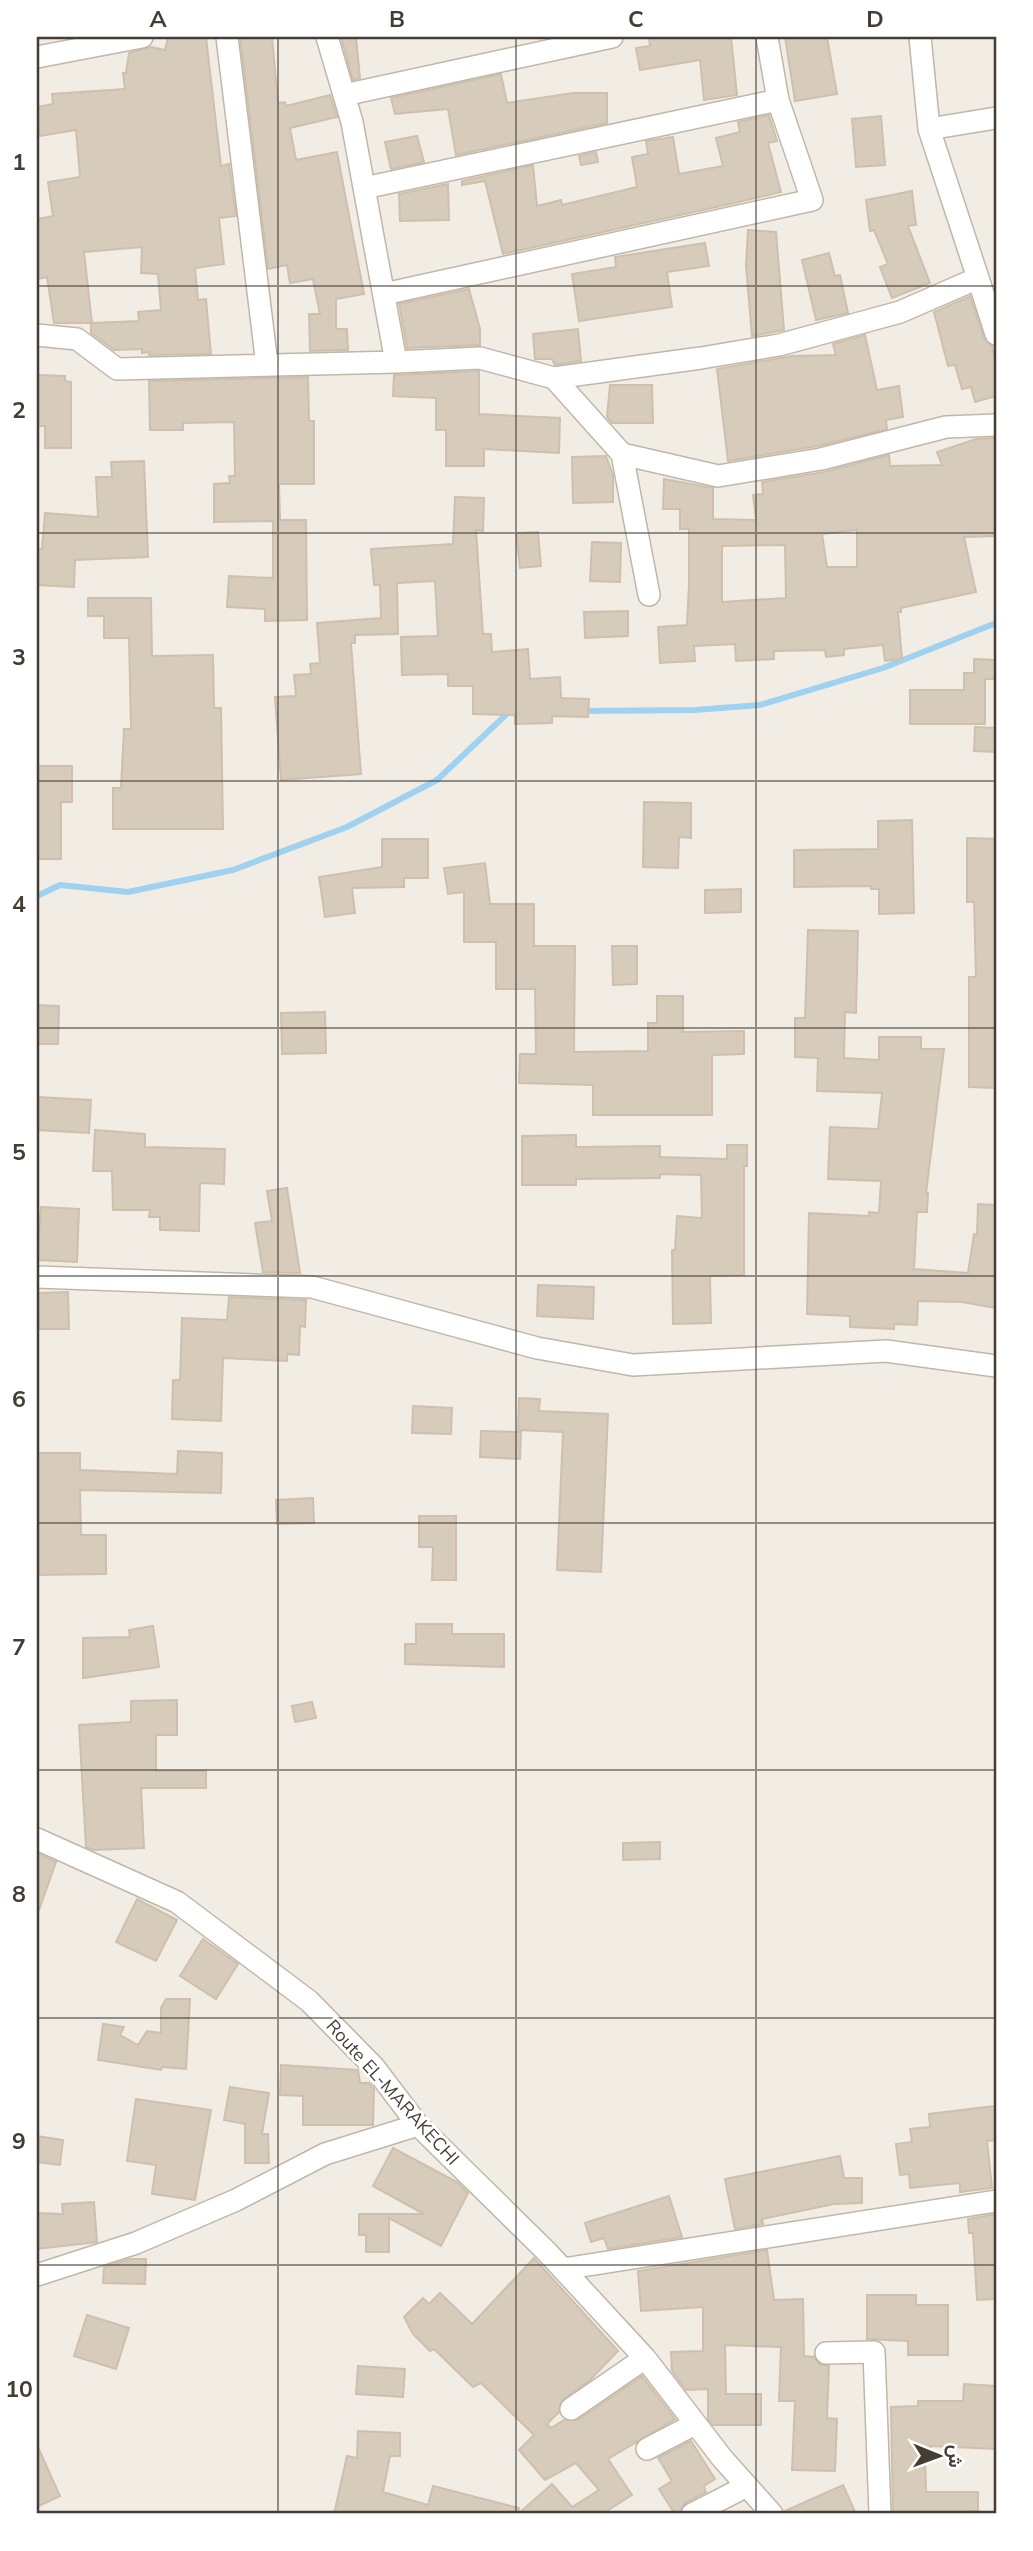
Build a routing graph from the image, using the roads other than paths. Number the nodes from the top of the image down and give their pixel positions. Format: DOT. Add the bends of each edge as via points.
graph roads {
  1 [pos="142,37"];
  2 [pos="226,37"];
  3 [pos="327,37"];
  4 [pos="612,37"];
  5 [pos="767,37"];
  6 [pos="920,37"];
  7 [pos="37,57"];
  8 [pos="344,95"];
  9 [pos="778,100"];
  10 [pos="996,118"];
  11 [pos="929,129"];
  12 [pos="364,188"];
  13 [pos="978,278"];
  14 [pos="384,294"];
  15 [pos="996,334"];
  16 [pos="37,335"];
  17 [pos="396,362"];
  18 [pos="267,365"];
  19 [pos="554,378"];
  20 [pos="996,425"];
  21 [pos="622,454"];
  22 [pos="649,595"];
  23 [pos="37,1277"];
  24 [pos="996,1366"];
  25 [pos="37,1839"];
  26 [pos="418,2125"];
  27 [pos="996,2200"];
  28 [pos="562,2269"];
  29 [pos="37,2275"];
  30 [pos="826,2353"];
  31 [pos="645,2358"];
  32 [pos="571,2409"];
  33 [pos="695,2424"];
  34 [pos="647,2449"];
  35 [pos="747,2486"];
  36 [pos="692,2514"];
  37 [pos="772,2514"];
  38 [pos="880,2514"];
  1 -- 7 [label="street"];
  2 -- 18 [label="street"];
  3 -- 8 [label="street"];
  4 -- 8 [label="street"];
  5 -- 9 [label="street"];
  6 -- 11 [label="street"];
  8 -- 12 [label="street"];
  9 -- 12 [label="street"];
  9 -- 14 [label="street" via="812,200"];
  10 -- 11 [label="street"];
  11 -- 13 [label="street"];
  12 -- 14 [label="street"];
  13 -- 15 [label="street"];
  13 -- 19 [label="street" via="900,312 779,345"];
  14 -- 17 [label="street"];
  16 -- 18 [label="street" via="77,338 117,369"];
  17 -- 18 [label="street"];
  17 -- 19 [label="street" via="480,358"];
  19 -- 21 [label="street"];
  20 -- 21 [label="street" via="946,426 821,459 718,476"];
  21 -- 22 [label="street"];
  23 -- 24 [label="street" via="312,1287 537,1348 633,1365 886,1351"];
  25 -- 26 [label="street, Route EL-MARAKECHI" via="177,1902 199,1918 309,2001 374,2067"];
  26 -- 28 [label="street, Route EL-MARAKECHI"];
  26 -- 29 [label="street" via="325,2154 236,2200 136,2243"];
  27 -- 28 [label="street"];
  28 -- 31 [label="street, Route EL-MARAKECHI"];
  30 -- 38 [label="street" via="874,2352"];
  31 -- 32 [label="street"];
  31 -- 33 [label="street, Route EL-MARAKECHI"];
  33 -- 34 [label="street"];
  33 -- 35 [label="street, Route EL-MARAKECHI"];
  35 -- 36 [label="street"];
  35 -- 37 [label="street, Route EL-MARAKECHI"];
}
